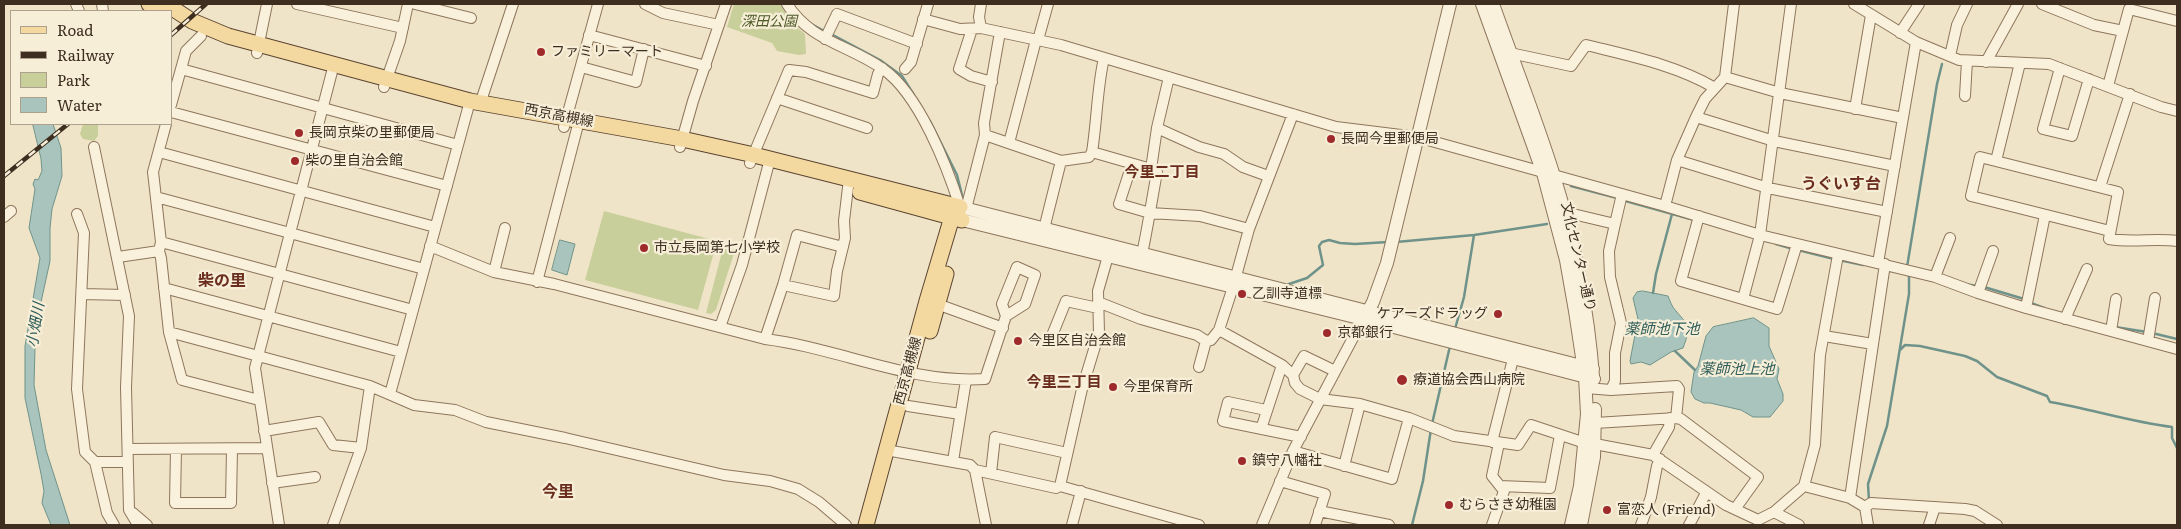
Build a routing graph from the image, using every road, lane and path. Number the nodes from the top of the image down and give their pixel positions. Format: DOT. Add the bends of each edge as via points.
graph roads {
  1 [pos="267,4"];
  2 [pos="297,4"];
  3 [pos="408,4"];
  4 [pos="415,4"];
  5 [pos="513,4"];
  6 [pos="598,4"];
  7 [pos="645,4"];
  8 [pos="726,4"];
  9 [pos="787,4"];
  10 [pos="928,4"];
  11 [pos="981,4"];
  12 [pos="1048,4"];
  13 [pos="1450,4"];
  14 [pos="1482,4"];
  15 [pos="1492,4"];
  16 [pos="1734,4"];
  17 [pos="1791,4"];
  18 [pos="1854,4"];
  19 [pos="1919,4"];
  20 [pos="1968,4"];
  21 [pos="2018,4"];
  22 [pos="2042,4"];
  23 [pos="1868,9"];
  24 [pos="172,13"];
  25 [pos="471,18"];
  26 [pos="923,19"];
  27 [pos="172,21"];
  28 [pos="2177,21"];
  29 [pos="719,25"];
  30 [pos="403,28"];
  31 [pos="976,28"];
  32 [pos="2124,31"];
  33 [pos="1000,32"];
  34 [pos="1900,33"];
  35 [pos="589,34"];
  36 [pos="201,36"];
  37 [pos="825,39"];
  38 [pos="1037,40"];
  39 [pos="1916,42"];
  40 [pos="916,44"];
  41 [pos="257,49"];
  42 [pos="644,49"];
  43 [pos="1510,53"];
  44 [pos="1950,56"];
  45 [pos="1104,58"];
  46 [pos="1967,61"];
  47 [pos="1986,62"];
  48 [pos="2020,63"];
  49 [pos="706,66"];
  50 [pos="581,67"];
  51 [pos="333,68"];
  52 [pos="882,68"];
  53 [pos="2060,68"];
  54 [pos="181,69"];
  55 [pos="905,69"];
  56 [pos="1169,78"];
  57 [pos="1725,78"];
  58 [pos="2089,79"];
  59 [pos="385,82"];
  60 [pos="992,82"];
  61 [pos="2108,86"];
  62 [pos="1715,88"];
  63 [pos="1780,93"];
  64 [pos="2130,94"];
  65 [pos="1965,96"];
  66 [pos="777,98"];
  67 [pos="172,101"];
  68 [pos="473,104"];
  69 [pos="323,107"];
  70 [pos="1855,109"];
  71 [pos="2177,111"];
  72 [pos="172,112"];
  73 [pos="1293,114"];
  74 [pos="1696,117"];
  75 [pos="1903,118"];
  76 [pos="572,124"];
  77 [pos="166,125"];
  78 [pos="866,128"];
  79 [pos="1157,128"];
  80 [pos="985,135"];
  81 [pos="1417,137"];
  82 [pos="1774,141"];
  83 [pos="681,143"];
  84 [pos="1009,143"];
  85 [pos="458,145"];
  86 [pos="94,148"];
  87 [pos="312,149"];
  88 [pos="158,152"];
  89 [pos="1092,152"];
  90 [pos="752,159"];
  91 [pos="1677,160"];
  92 [pos="1061,161"];
  93 [pos="1996,161"];
  94 [pos="769,163"];
  95 [pos="1132,164"];
  96 [pos="1895,166"];
  97 [pos="1151,169"];
  98 [pos="1549,174"];
  99 [pos="1268,176"];
  100 [pos="848,184"];
  101 [pos="447,186"];
  102 [pos="1768,188"];
  103 [pos="2100,188"];
  104 [pos="301,191"];
  105 [pos="156,197"];
  106 [pos="1621,198"];
  107 [pos="1665,206"];
  108 [pos="1887,212"];
  109 [pos="960,213"];
  110 [pos="1150,213"];
  111 [pos="77,214"];
  112 [pos="1564,215"];
  113 [pos="2045,215"];
  114 [pos="1698,219"];
  115 [pos="1615,224"];
  116 [pos="435,227"];
  117 [pos="505,228"];
  118 [pos="1044,229"];
  119 [pos="1249,229"];
  120 [pos="290,232"];
  121 [pos="2110,232"];
  122 [pos="1759,238"];
  123 [pos="1950,238"];
  124 [pos="2177,241"];
  125 [pos="160,246"];
  126 [pos="430,246"];
  127 [pos="843,247"];
  128 [pos="1796,248"];
  129 [pos="1992,252"];
  130 [pos="1142,254"];
  131 [pos="1108,256"];
  132 [pos="118,257"];
  133 [pos="1837,259"];
  134 [pos="1883,266"];
  135 [pos="2087,268"];
  136 [pos="424,269"];
  137 [pos="494,272"];
  138 [pos="278,274"];
  139 [pos="1935,277"];
  140 [pos="537,282"];
  141 [pos="1235,282"];
  142 [pos="783,286"];
  143 [pos="164,288"];
  144 [pos="1978,293"];
  145 [pos="82,294"];
  146 [pos="125,295"];
  147 [pos="2155,298"];
  148 [pos="1744,299"];
  149 [pos="2116,299"];
  150 [pos="937,304"];
  151 [pos="1098,305"];
  152 [pos="2026,308"];
  153 [pos="413,310"];
  154 [pos="1366,315"];
  155 [pos="268,316"];
  156 [pos="1006,316"];
  157 [pos="2066,319"];
  158 [pos="720,327"];
  159 [pos="1003,328"];
  160 [pos="1219,330"];
  161 [pos="2110,331"];
  162 [pos="169,332"];
  163 [pos="1824,336"];
  164 [pos="1051,338"];
  165 [pos="765,339"];
  166 [pos="1206,341"];
  167 [pos="2148,341"];
  168 [pos="1873,344"];
  169 [pos="2177,348"];
  170 [pos="402,352"];
  171 [pos="1514,354"];
  172 [pos="258,356"];
  173 [pos="1282,365"];
  174 [pos="1199,367"];
  175 [pos="1335,370"];
  176 [pos="912,374"];
  177 [pos="1293,375"];
  178 [pos="1589,378"];
  179 [pos="966,380"];
  180 [pos="370,386"];
  181 [pos="1612,390"];
  182 [pos="390,394"];
  183 [pos="1320,399"];
  184 [pos="259,400"];
  185 [pos="1360,404"];
  186 [pos="908,406"];
  187 [pos="1266,410"];
  188 [pos="960,414"];
  189 [pos="1409,418"];
  190 [pos="1673,418"];
  191 [pos="1595,423"];
  192 [pos="1261,429"];
  193 [pos="264,432"];
  194 [pos="1560,435"];
  195 [pos="1300,437"];
  196 [pos="1496,442"];
  197 [pos="1590,442"];
  198 [pos="232,448"];
  199 [pos="266,448"];
  200 [pos="361,448"];
  201 [pos="128,449"];
  202 [pos="176,449"];
  203 [pos="890,450"];
  204 [pos="1293,452"];
  205 [pos="1067,453"];
  206 [pos="1656,457"];
  207 [pos="95,462"];
  208 [pos="127,462"];
  209 [pos="952,462"];
  210 [pos="1344,466"];
  211 [pos="975,470"];
  212 [pos="991,473"];
  213 [pos="315,477"];
  214 [pos="1280,481"];
  215 [pos="272,483"];
  216 [pos="1060,486"];
  217 [pos="1500,486"];
  218 [pos="1804,486"];
  219 [pos="1080,491"];
  220 [pos="1706,493"];
  221 [pos="1850,498"];
  222 [pos="1935,506"];
  223 [pos="1865,507"];
  224 [pos="1735,509"];
  225 [pos="129,510"];
  226 [pos="1320,511"];
  227 [pos="1774,512"];
  228 [pos="1751,521"];
  229 [pos="114,525"];
  230 [pos="138,525"];
  231 [pos="147,525"];
  232 [pos="278,525"];
  233 [pos="333,525"];
  234 [pos="846,525"];
  235 [pos="866,525"];
  236 [pos="875,525"];
  237 [pos="986,525"];
  238 [pos="1072,525"];
  239 [pos="1199,525"];
  240 [pos="1262,525"];
  241 [pos="1315,525"];
  242 [pos="1388,525"];
  243 [pos="1492,525"];
  244 [pos="1571,525"];
  245 [pos="1582,525"];
  246 [pos="1641,525"];
  247 [pos="1689,525"];
  248 [pos="1799,525"];
  249 [pos="1868,525"];
  250 [pos="1929,525"];
  251 [pos="1997,525"];
  1 -- 41 [label="street"];
  2 -- 30 [label="street"];
  3 -- 30 [label="street"];
  4 -- 25 [label="street"];
  5 -- 68 [label="street"];
  6 -- 35 [label="street"];
  7 -- 29 [label="street" via="663,13"];
  8 -- 29 [label="street"];
  9 -- 37 [label="street" via="809,30"];
  10 -- 26 [label="street"];
  11 -- 31 [label="street"];
  12 -- 38 [label="street"];
  13 -- 81 [label="street"];
  14 -- 98 [label="street, 文化センター通り"];
  15 -- 43 [label="street, 文化センター通り"];
  16 -- 57 [label="street"];
  17 -- 63 [label="street"];
  18 -- 23 [label="street"];
  19 -- 34 [label="street"];
  20 -- 44 [label="street" via="1957,25"];
  21 -- 47 [label="street"];
  22 -- 32 [label="street" via="2094,24"];
  23 -- 34 [label="street"];
  23 -- 70 [label="street"];
  24 -- 41 [label="main road, 西京高槻線"];
  26 -- 31 [label="street" via="960,29"];
  26 -- 40 [label="street"];
  27 -- 36 [label="main road, 西京高槻線"];
  28 -- 32 [label="street" via="2129,10"];
  29 -- 49 [label="street"];
  30 -- 59 [label="street"];
  31 -- 33 [label="street"];
  31 -- 60 [label="street" via="959,69"];
  32 -- 61 [label="street"];
  33 -- 38 [label="street"];
  33 -- 60 [label="street"];
  34 -- 39 [label="street"];
  35 -- 42 [label="street"];
  35 -- 50 [label="street"];
  36 -- 41 [label="main road, 西京高槻線"];
  36 -- 54 [label="street" via="186,51"];
  37 -- 40 [label="street" via="838,14"];
  37 -- 52 [label="street"];
  38 -- 45 [label="street"];
  38 -- 84 [label="street"];
  39 -- 44 [label="street"];
  39 -- 75 [label="street"];
  40 -- 55 [label="street" via="911,62"];
  41 -- 51 [label="main road, 西京高槻線"];
  42 -- 49 [label="street"];
  42 -- 50 [label="street" via="636,82"];
  43 -- 62 [label="street" via="1571,66 1586,45 1697,77"];
  43 -- 98 [label="street, 文化センター通り"];
  44 -- 46 [label="street"];
  45 -- 56 [label="street"];
  45 -- 89 [label="street" via="1099,76"];
  46 -- 47 [label="street"];
  46 -- 65 [label="street"];
  47 -- 48 [label="street"];
  48 -- 53 [label="street" via="2049,64"];
  48 -- 93 [label="street"];
  49 -- 83 [label="street"];
  50 -- 76 [label="street"];
  51 -- 59 [label="main road, 西京高槻線"];
  51 -- 69 [label="street"];
  52 -- 66 [label="street" via="873,93 806,72 789,70"];
  52 -- 109 [label="street" via="896,79 926,126 951,178"];
  53 -- 58 [label="street"];
  53 -- 58 [label="street" via="2043,129 2072,136"];
  54 -- 67 [label="street"];
  54 -- 69 [label="street"];
  56 -- 73 [label="street"];
  56 -- 79 [label="street"];
  57 -- 62 [label="street"];
  57 -- 63 [label="street"];
  58 -- 61 [label="street"];
  59 -- 68 [label="main road, 西京高槻線"];
  60 -- 80 [label="street" via="984,122"];
  61 -- 64 [label="street"];
  62 -- 74 [label="street"];
  63 -- 70 [label="street"];
  63 -- 82 [label="street"];
  64 -- 71 [label="street"];
  64 -- 103 [label="street"];
  66 -- 78 [label="street"];
  66 -- 90 [label="street"];
  68 -- 76 [label="main road, 西京高槻線"];
  68 -- 85 [label="street"];
  69 -- 85 [label="street"];
  69 -- 87 [label="street"];
  70 -- 75 [label="street"];
  72 -- 87 [label="street"];
  73 -- 81 [label="street" via="1350,130"];
  73 -- 99 [label="street"];
  74 -- 82 [label="street"];
  74 -- 91 [label="street"];
  75 -- 96 [label="street"];
  76 -- 83 [label="main road, 西京高槻線"];
  76 -- 140 [label="street"];
  77 -- 88 [label="street"];
  79 -- 97 [label="street"];
  79 -- 99 [label="street" via="1199,147 1224,154 1243,167"];
  80 -- 84 [label="street"];
  80 -- 109 [label="street"];
  81 -- 98 [label="street"];
  81 -- 154 [label="street" via="1387,263"];
  82 -- 96 [label="street"];
  82 -- 102 [label="street"];
  83 -- 90 [label="main road, 西京高槻線"];
  84 -- 92 [label="street"];
  85 -- 101 [label="street"];
  86 -- 132 [label="street"];
  87 -- 101 [label="street"];
  87 -- 104 [label="street"];
  88 -- 104 [label="street"];
  88 -- 105 [label="street" via="154,172"];
  89 -- 92 [label="street" via="1089,157"];
  89 -- 95 [label="street"];
  90 -- 94 [label="main road, 西京高槻線"];
  91 -- 102 [label="street"];
  91 -- 107 [label="street"];
  92 -- 118 [label="street"];
  93 -- 103 [label="street"];
  93 -- 113 [label="street" via="1980,157 1970,196"];
  94 -- 100 [label="main road, 西京高槻線"];
  94 -- 158 [label="street" via="742,265"];
  95 -- 97 [label="street"];
  95 -- 110 [label="street" via="1119,204"];
  96 -- 108 [label="street"];
  97 -- 110 [label="street" via="1157,172"];
  98 -- 106 [label="street"];
  98 -- 112 [label="street, 文化センター通り"];
  98 -- 178 [label="street, 文化センター通り"];
  99 -- 119 [label="street"];
  100 -- 109 [label="main road, 西京高槻線"];
  100 -- 127 [label="street"];
  101 -- 116 [label="street"];
  102 -- 108 [label="street"];
  102 -- 122 [label="street"];
  103 -- 121 [label="street" via="2118,192"];
  104 -- 116 [label="street"];
  104 -- 120 [label="street"];
  105 -- 120 [label="street"];
  105 -- 125 [label="street"];
  106 -- 107 [label="street"];
  106 -- 115 [label="street"];
  107 -- 114 [label="street"];
  108 -- 134 [label="street"];
  109 -- 118 [label="street"];
  109 -- 131 [label="street"];
  109 -- 150 [label="main road, 西京高槻線"];
  109 -- 176 [label="main road, 西京高槻線"];
  110 -- 119 [label="street" via="1200,216"];
  110 -- 130 [label="street"];
  111 -- 145 [label="street" via="84,233"];
  112 -- 115 [label="street" via="1573,214"];
  112 -- 178 [label="street, 文化センター通り" via="1586,311"];
  113 -- 121 [label="street"];
  113 -- 152 [label="street"];
  114 -- 122 [label="street"];
  114 -- 148 [label="street" via="1680,281"];
  115 -- 181 [label="street" via="1609,251 1610,277 1621,323"];
  116 -- 126 [label="street"];
  117 -- 137 [label="street"];
  118 -- 130 [label="street"];
  119 -- 141 [label="street"];
  120 -- 136 [label="street"];
  120 -- 138 [label="street"];
  121 -- 124 [label="street" via="2109,239 2128,242"];
  122 -- 128 [label="street"];
  122 -- 148 [label="street"];
  123 -- 139 [label="street"];
  125 -- 132 [label="street"];
  125 -- 138 [label="street"];
  125 -- 143 [label="street"];
  126 -- 136 [label="street"];
  126 -- 137 [label="street"];
  127 -- 142 [label="street" via="797,235"];
  127 -- 142 [label="street" via="834,296"];
  128 -- 133 [label="street"];
  128 -- 148 [label="street" via="1777,309"];
  129 -- 144 [label="street"];
  130 -- 141 [label="street"];
  131 -- 141 [label="street"];
  131 -- 151 [label="street" via="1098,291"];
  132 -- 146 [label="street"];
  133 -- 134 [label="street"];
  133 -- 163 [label="street"];
  134 -- 139 [label="street"];
  134 -- 168 [label="street"];
  135 -- 157 [label="street"];
  136 -- 153 [label="street"];
  137 -- 140 [label="street"];
  138 -- 153 [label="street"];
  138 -- 155 [label="street"];
  139 -- 144 [label="street"];
  140 -- 158 [label="street"];
  141 -- 154 [label="street"];
  141 -- 160 [label="street"];
  142 -- 165 [label="street"];
  143 -- 155 [label="street"];
  143 -- 162 [label="street"];
  144 -- 152 [label="street"];
  145 -- 146 [label="street"];
  145 -- 207 [label="street" via="77,389 85,452"];
  146 -- 201 [label="street" via="129,330 126,388"];
  147 -- 167 [label="street"];
  149 -- 161 [label="street"];
  150 -- 159 [label="street"];
  150 -- 176 [label="main road, 西京高槻線"];
  151 -- 164 [label="street" via="1066,301"];
  151 -- 166 [label="street" via="1197,335"];
  151 -- 205 [label="street" via="1099,333"];
  152 -- 157 [label="street"];
  153 -- 170 [label="street"];
  154 -- 171 [label="street"];
  154 -- 175 [label="street"];
  155 -- 170 [label="street"];
  155 -- 172 [label="street"];
  156 -- 156 [label="street" via="1025,304 1035,275 1016,267 1002,304"];
  156 -- 159 [label="street"];
  157 -- 161 [label="street"];
  158 -- 165 [label="street"];
  159 -- 179 [label="street" via="985,379"];
  160 -- 166 [label="street"];
  160 -- 173 [label="street"];
  161 -- 167 [label="street"];
  162 -- 172 [label="street"];
  162 -- 184 [label="street" via="182,380"];
  163 -- 168 [label="street"];
  163 -- 218 [label="street" via="1815,445"];
  165 -- 176 [label="street" via="792,342"];
  166 -- 174 [label="street"];
  167 -- 169 [label="street"];
  168 -- 221 [label="street"];
  170 -- 182 [label="street"];
  171 -- 178 [label="street"];
  171 -- 196 [label="street"];
  172 -- 180 [label="street"];
  172 -- 184 [label="street" via="255,368"];
  173 -- 177 [label="street"];
  173 -- 187 [label="street"];
  175 -- 177 [label="street" via="1304,356"];
  175 -- 183 [label="street"];
  176 -- 179 [label="street"];
  176 -- 186 [label="main road, 西京高槻線"];
  176 -- 203 [label="main road, 西京高槻線"];
  177 -- 183 [label="street" via="1300,389"];
  178 -- 181 [label="street"];
  178 -- 191 [label="street, 文化センター通り"];
  178 -- 197 [label="street, 文化センター通り"];
  179 -- 188 [label="street"];
  180 -- 182 [label="street"];
  180 -- 200 [label="street"];
  181 -- 190 [label="street" via="1677,386"];
  182 -- 234 [label="street" via="414,404 455,410 486,422 798,489"];
  183 -- 185 [label="street"];
  183 -- 195 [label="street"];
  184 -- 193 [label="street"];
  185 -- 189 [label="street"];
  185 -- 210 [label="street"];
  186 -- 188 [label="street"];
  186 -- 203 [label="main road, 西京高槻線"];
  187 -- 192 [label="street"];
  187 -- 192 [label="street" via="1228,402 1223,421"];
  188 -- 209 [label="street"];
  189 -- 196 [label="street" via="1454,436"];
  189 -- 210 [label="street" via="1392,479"];
  190 -- 191 [label="street"];
  190 -- 206 [label="street"];
  190 -- 224 [label="street" via="1681,419 1758,477"];
  191 -- 197 [label="street, 文化センター通り"];
  192 -- 195 [label="street"];
  193 -- 199 [label="street"];
  193 -- 200 [label="street" via="319,422 333,445"];
  194 -- 196 [label="street" via="1531,425 1518,445"];
  194 -- 197 [label="street"];
  194 -- 217 [label="street" via="1550,488"];
  195 -- 204 [label="street"];
  196 -- 217 [label="street" via="1492,476"];
  197 -- 206 [label="street"];
  197 -- 244 [label="street, 文化センター通り"];
  197 -- 245 [label="street, 文化センター通り" via="1590,483"];
  198 -- 199 [label="street"];
  198 -- 202 [label="street"];
  198 -- 202 [label="street" via="231,503 176,503"];
  199 -- 215 [label="street"];
  200 -- 233 [label="street"];
  201 -- 202 [label="street"];
  201 -- 208 [label="street"];
  203 -- 209 [label="street"];
  203 -- 235 [label="main road, 西京高槻線"];
  203 -- 236 [label="main road, 西京高槻線"];
  204 -- 210 [label="street"];
  204 -- 214 [label="street"];
  205 -- 212 [label="street" via="995,437"];
  205 -- 216 [label="street"];
  206 -- 220 [label="street"];
  206 -- 246 [label="street" via="1651,497"];
  207 -- 208 [label="street"];
  207 -- 229 [label="street" via="107,513"];
  208 -- 225 [label="street"];
  209 -- 211 [label="street" via="970,465"];
  211 -- 212 [label="street"];
  211 -- 237 [label="street"];
  212 -- 216 [label="street" via="1056,488"];
  213 -- 215 [label="street"];
  214 -- 226 [label="street" via="1324,494"];
  214 -- 240 [label="street"];
  215 -- 232 [label="street"];
  216 -- 219 [label="street"];
  217 -- 243 [label="street" via="1504,491"];
  218 -- 221 [label="street"];
  218 -- 227 [label="street"];
  219 -- 238 [label="street"];
  219 -- 239 [label="street"];
  220 -- 224 [label="street"];
  220 -- 247 [label="street"];
  221 -- 223 [label="street"];
  222 -- 223 [label="street" via="1871,503"];
  222 -- 250 [label="street"];
  222 -- 251 [label="street" via="1975,511"];
  223 -- 249 [label="street"];
  224 -- 228 [label="street"];
  225 -- 230 [label="street"];
  225 -- 231 [label="street"];
  226 -- 241 [label="street"];
  226 -- 242 [label="street"];
  227 -- 228 [label="street"];
  227 -- 248 [label="street"];
}
